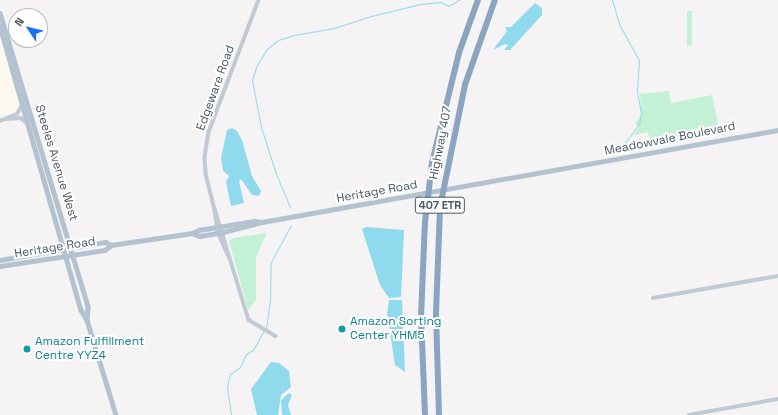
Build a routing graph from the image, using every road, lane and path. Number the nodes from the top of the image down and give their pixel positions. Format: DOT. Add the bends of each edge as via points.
graph roads {
  1 [pos="259,0"];
  2 [pos="477,2"];
  3 [pos="495,2"];
  4 [pos="0,13"];
  5 [pos="0,26"];
  6 [pos="23,103"];
  7 [pos="5,120"];
  8 [pos="0,121"];
  9 [pos="28,124"];
  10 [pos="778,130"];
  11 [pos="566,169"];
  12 [pos="262,222"];
  13 [pos="219,226"];
  14 [pos="221,232"];
  15 [pos="192,233"];
  16 [pos="111,245"];
  17 [pos="71,248"];
  18 [pos="64,249"];
  19 [pos="73,255"];
  20 [pos="66,257"];
  21 [pos="0,260"];
  22 [pos="0,266"];
  23 [pos="778,276"];
  24 [pos="653,298"];
  25 [pos="87,320"];
  26 [pos="276,336"];
  27 [pos="778,399"];
  28 [pos="116,415"];
  29 [pos="425,415"];
  30 [pos="439,415"];
  31 [pos="689,415"];
  1 -- 13 [label="street, Edgeware Road" via="206,144 206,174"];
  2 -- 29 [label="highway, Highway 407 / 407 ETR" via="459,53 432,163 425,222 421,317"];
  3 -- 30 [label="highway, Highway 407 / 407 ETR" via="465,85 440,207 436,313"];
  4 -- 17 [label="main road, Steeles Avenue West"];
  5 -- 6 [label="main road, Steeles Avenue West"];
  6 -- 7 [label="street" via="19,112"];
  6 -- 9 [label="main road, Steeles Avenue West"];
  7 -- 8 [label="street"];
  7 -- 9 [label="street" via="21,118"];
  9 -- 18 [label="main road, Steeles Avenue West"];
  10 -- 11 [label="main road, Meadowvale Boulevard"];
  11 -- 12 [label="main road, Heritage Road"];
  12 -- 13 [label="main road, Heritage Road"];
  12 -- 14 [label="main road, Heritage Road"];
  13 -- 14 [label="street, Edgeware Road"];
  13 -- 15 [label="main road, Heritage Road"];
  14 -- 15 [label="main road, Heritage Road" via="198,236"];
  14 -- 26 [label="street, Edgeware Road" via="249,320"];
  15 -- 16 [label="main road, Heritage Road"];
  16 -- 17 [label="main road, Heritage Road" via="105,242"];
  16 -- 19 [label="main road, Heritage Road" via="105,250"];
  17 -- 18 [label="main road, Heritage Road"];
  17 -- 19 [label="main road, Steeles Avenue West"];
  18 -- 20 [label="main road, Steeles Avenue West"];
  18 -- 21 [label="main road, Heritage Road"];
  19 -- 20 [label="main road, Heritage Road"];
  19 -- 25 [label="main road, Steeles Avenue West" via="88,306"];
  20 -- 22 [label="main road, Heritage Road"];
  20 -- 25 [label="main road, Steeles Avenue West" via="81,310"];
  23 -- 24 [label="street"];
  25 -- 28 [label="main road, Steeles Avenue West"];
  27 -- 31 [label="street"];
}
